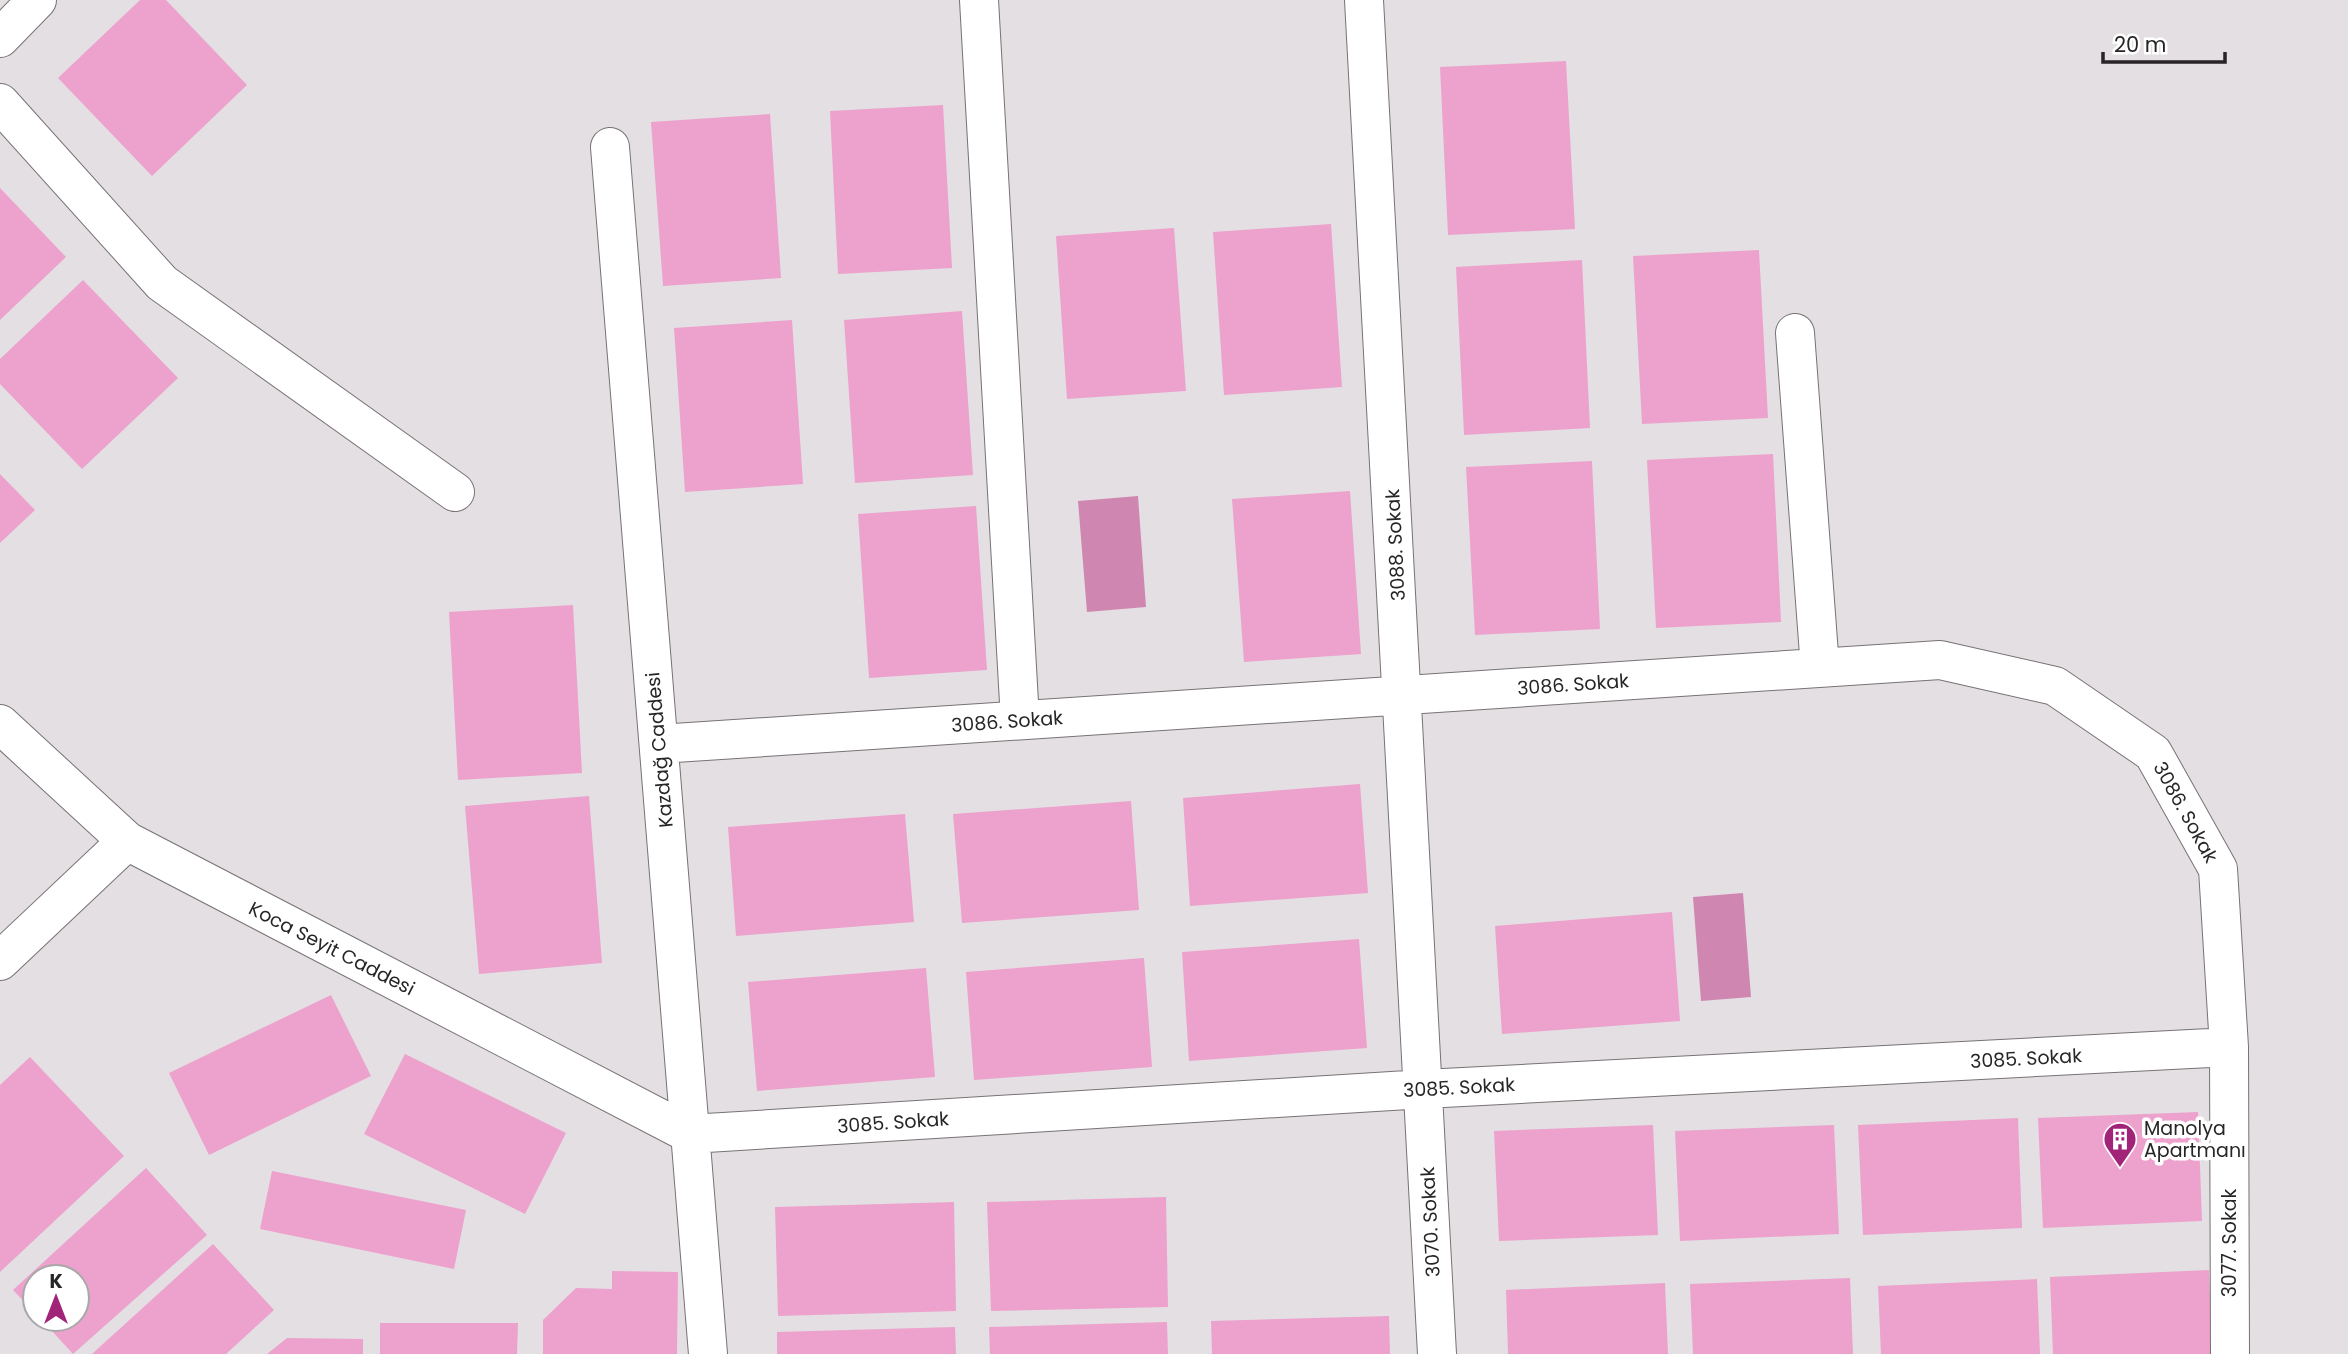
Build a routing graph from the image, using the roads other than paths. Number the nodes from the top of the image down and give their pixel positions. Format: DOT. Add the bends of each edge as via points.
graph roads {
  1 [pos="979,0"];
  2 [pos="1364,0"];
  3 [pos="39,1"];
  4 [pos="0,38"];
  5 [pos="0,103"];
  6 [pos="610,147"];
  7 [pos="1795,332"];
  8 [pos="455,492"];
  9 [pos="1820,668"];
  10 [pos="1403,695"];
  11 [pos="1020,720"];
  12 [pos="0,724"];
  13 [pos="659,744"];
  14 [pos="127,841"];
  15 [pos="0,961"];
  16 [pos="2229,1047"];
  17 [pos="1424,1089"];
  18 [pos="690,1134"];
  19 [pos="708,1354"];
  20 [pos="1437,1354"];
  21 [pos="2230,1354"];
  1 -- 11 [label="street"];
  2 -- 10 [label="street, 3088. Sokak"];
  3 -- 4 [label="street"];
  5 -- 8 [label="street" via="162,283"];
  6 -- 13 [label="street, Kazdağ Caddesi"];
  7 -- 9 [label="street"];
  9 -- 10 [label="street, 3086. Sokak"];
  9 -- 16 [label="street, 3086. Sokak" via="1940,660 2055,686 2153,753 2218,869"];
  10 -- 11 [label="street, 3086. Sokak"];
  10 -- 17 [label="street, 3088. Sokak"];
  11 -- 13 [label="street, 3086. Sokak"];
  12 -- 14 [label="street, Koca Seyit Caddesi"];
  13 -- 18 [label="street, Kazdağ Caddesi"];
  14 -- 15 [label="street"];
  14 -- 18 [label="street, Koca Seyit Caddesi"];
  16 -- 17 [label="street, 3085. Sokak"];
  16 -- 21 [label="street, 3077. Sokak"];
  17 -- 18 [label="street, 3085. Sokak"];
  17 -- 20 [label="street, 3070. Sokak"];
  18 -- 19 [label="street, Kazdağ Caddesi"];
}
